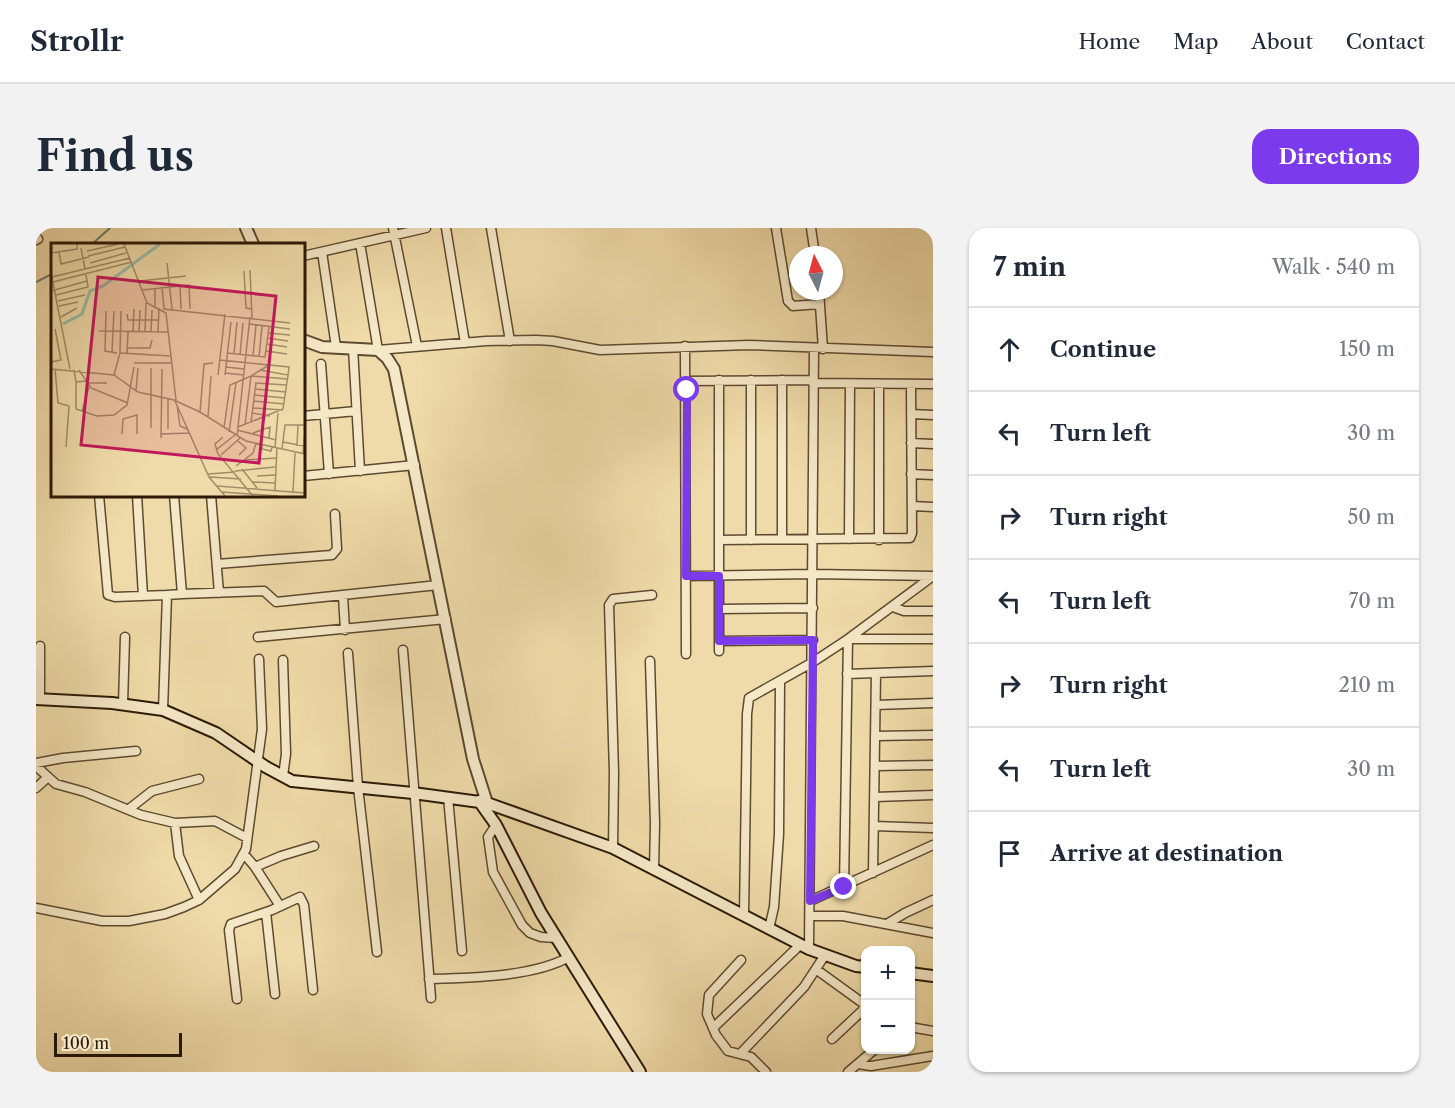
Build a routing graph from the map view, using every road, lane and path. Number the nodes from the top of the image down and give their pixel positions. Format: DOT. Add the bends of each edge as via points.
graph roads {
  1 [pos="246,228"];
  2 [pos="426,228"];
  3 [pos="446,228"];
  4 [pos="491,228"];
  5 [pos="776,228"];
  6 [pos="811,228"];
  7 [pos="394,231"];
  8 [pos="253,243"];
  9 [pos="360,243"];
  10 [pos="814,246"];
  11 [pos="322,252"];
  12 [pos="304,256"];
  13 [pos="820,300"];
  14 [pos="820,304"];
  15 [pos="304,340"];
  16 [pos="510,341"];
  17 [pos="465,343"];
  18 [pos="417,346"];
  19 [pos="686,346"];
  20 [pos="336,347"];
  21 [pos="353,348"];
  22 [pos="818,348"];
  23 [pos="378,350"];
  24 [pos="933,352"];
  25 [pos="321,364"];
  26 [pos="719,380"];
  27 [pos="751,380"];
  28 [pos="782,380"];
  29 [pos="686,381"];
  30 [pos="813,382"];
  31 [pos="850,384"];
  32 [pos="879,384"];
  33 [pos="911,384"];
  34 [pos="933,384"];
  35 [pos="356,411"];
  36 [pos="325,414"];
  37 [pos="911,414"];
  38 [pos="933,415"];
  39 [pos="304,416"];
  40 [pos="911,443"];
  41 [pos="933,444"];
  42 [pos="415,465"];
  43 [pos="360,471"];
  44 [pos="329,474"];
  45 [pos="912,474"];
  46 [pos="933,475"];
  47 [pos="304,476"];
  48 [pos="99,496"];
  49 [pos="137,496"];
  50 [pos="174,496"];
  51 [pos="211,496"];
  52 [pos="912,506"];
  53 [pos="933,507"];
  54 [pos="335,514"];
  55 [pos="782,539"];
  56 [pos="813,539"];
  57 [pos="849,539"];
  58 [pos="719,540"];
  59 [pos="752,540"];
  60 [pos="879,540"];
  61 [pos="217,564"];
  62 [pos="813,574"];
  63 [pos="686,576"];
  64 [pos="719,576"];
  65 [pos="933,576"];
  66 [pos="438,585"];
  67 [pos="219,593"];
  68 [pos="182,594"];
  69 [pos="167,595"];
  70 [pos="652,595"];
  71 [pos="143,596"];
  72 [pos="343,596"];
  73 [pos="893,607"];
  74 [pos="813,608"];
  75 [pos="719,609"];
  76 [pos="933,611"];
  77 [pos="446,619"];
  78 [pos="345,630"];
  79 [pos="125,637"];
  80 [pos="258,637"];
  81 [pos="848,639"];
  82 [pos="933,639"];
  83 [pos="813,640"];
  84 [pos="719,641"];
  85 [pos="40,646"];
  86 [pos="403,650"];
  87 [pos="719,651"];
  88 [pos="348,653"];
  89 [pos="686,654"];
  90 [pos="259,659"];
  91 [pos="283,660"];
  92 [pos="650,662"];
  93 [pos="813,662"];
  94 [pos="933,671"];
  95 [pos="876,673"];
  96 [pos="848,674"];
  97 [pos="780,681"];
  98 [pos="38,699"];
  99 [pos="933,703"];
  100 [pos="123,704"];
  101 [pos="876,705"];
  102 [pos="163,710"];
  103 [pos="933,735"];
  104 [pos="876,736"];
  105 [pos="136,751"];
  106 [pos="258,761"];
  107 [pos="36,765"];
  108 [pos="933,765"];
  109 [pos="876,766"];
  110 [pos="283,776"];
  111 [pos="47,778"];
  112 [pos="199,779"];
  113 [pos="358,787"];
  114 [pos="36,788"];
  115 [pos="413,793"];
  116 [pos="933,795"];
  117 [pos="448,797"];
  118 [pos="875,797"];
  119 [pos="483,802"];
  120 [pos="129,809"];
  121 [pos="175,823"];
  122 [pos="496,825"];
  123 [pos="874,826"];
  124 [pos="933,828"];
  125 [pos="248,838"];
  126 [pos="933,845"];
  127 [pos="314,846"];
  128 [pos="613,848"];
  129 [pos="244,854"];
  130 [pos="255,867"];
  131 [pos="654,870"];
  132 [pos="873,873"];
  133 [pos="844,887"];
  134 [pos="199,900"];
  135 [pos="933,900"];
  136 [pos="810,901"];
  137 [pos="280,906"];
  138 [pos="36,908"];
  139 [pos="266,912"];
  140 [pos="744,916"];
  141 [pos="810,916"];
  142 [pos="887,924"];
  143 [pos="769,930"];
  144 [pos="933,933"];
  145 [pos="556,938"];
  146 [pos="805,947"];
  147 [pos="377,951"];
  148 [pos="462,951"];
  149 [pos="825,955"];
  150 [pos="569,957"];
  151 [pos="741,960"];
  152 [pos="861,966"];
  153 [pos="817,970"];
  154 [pos="915,974"];
  155 [pos="933,976"];
  156 [pos="429,979"];
  157 [pos="313,990"];
  158 [pos="275,994"];
  159 [pos="431,998"];
  160 [pos="237,999"];
  161 [pos="713,1028"];
  162 [pos="915,1028"];
  163 [pos="933,1031"];
  164 [pos="832,1039"];
  165 [pos="740,1054"];
  166 [pos="869,1054"];
  167 [pos="933,1056"];
  168 [pos="858,1064"];
  169 [pos="640,1072"];
  170 [pos="766,1072"];
  171 [pos="848,1072"];
  1 -- 8 [label="main road"];
  2 -- 7 [label="street"];
  3 -- 17 [label="street"];
  4 -- 16 [label="street"];
  5 -- 14 [label="street" via="788,302 793,306"];
  6 -- 10 [label="street"];
  7 -- 9 [label="street"];
  7 -- 18 [label="street"];
  9 -- 11 [label="street"];
  9 -- 23 [label="street"];
  11 -- 12 [label="street"];
  11 -- 20 [label="street"];
  13 -- 14 [label="street"];
  14 -- 22 [label="street"];
  15 -- 20 [label="main road"];
  16 -- 17 [label="street"];
  16 -- 19 [label="street" via="553,341 600,350"];
  17 -- 18 [label="street"];
  18 -- 23 [label="street"];
  19 -- 22 [label="street"];
  19 -- 29 [label="street"];
  20 -- 21 [label="main road"];
  21 -- 23 [label="main road"];
  21 -- 35 [label="street"];
  22 -- 24 [label="street"];
  22 -- 30 [label="street"];
  23 -- 42 [label="main road" via="394,369"];
  25 -- 36 [label="street"];
  26 -- 27 [label="street"];
  26 -- 29 [label="street"];
  26 -- 58 [label="street"];
  27 -- 28 [label="street"];
  27 -- 59 [label="street"];
  28 -- 30 [label="street"];
  28 -- 55 [label="street"];
  29 -- 63 [label="street"];
  30 -- 31 [label="street"];
  30 -- 56 [label="street"];
  31 -- 32 [label="street"];
  31 -- 57 [label="street"];
  32 -- 33 [label="street"];
  32 -- 60 [label="street"];
  33 -- 34 [label="street"];
  33 -- 37 [label="street"];
  35 -- 36 [label="street"];
  35 -- 43 [label="street"];
  36 -- 39 [label="street"];
  36 -- 44 [label="street"];
  37 -- 38 [label="street"];
  37 -- 40 [label="street"];
  40 -- 41 [label="street"];
  40 -- 45 [label="street"];
  42 -- 43 [label="street"];
  42 -- 66 [label="main road"];
  43 -- 44 [label="street"];
  44 -- 47 [label="street"];
  45 -- 46 [label="street"];
  45 -- 52 [label="street"];
  48 -- 71 [label="street" via="108,595"];
  49 -- 71 [label="street"];
  50 -- 68 [label="street"];
  51 -- 61 [label="street"];
  52 -- 53 [label="street"];
  52 -- 60 [label="street" via="910,538"];
  54 -- 61 [label="street" via="337,549 332,555"];
  55 -- 56 [label="street"];
  55 -- 59 [label="street"];
  56 -- 57 [label="street"];
  56 -- 62 [label="street"];
  57 -- 60 [label="street"];
  58 -- 59 [label="street"];
  58 -- 64 [label="street"];
  61 -- 67 [label="street"];
  62 -- 64 [label="street"];
  62 -- 65 [label="street"];
  62 -- 74 [label="street"];
  63 -- 64 [label="street"];
  63 -- 89 [label="street"];
  64 -- 75 [label="street"];
  65 -- 73 [label="street"];
  66 -- 72 [label="street"];
  66 -- 77 [label="main road"];
  67 -- 68 [label="street"];
  67 -- 72 [label="street" via="264,591 276,602"];
  68 -- 69 [label="street"];
  69 -- 71 [label="street"];
  69 -- 102 [label="street"];
  70 -- 128 [label="street" via="613,599 609,605"];
  72 -- 78 [label="street"];
  73 -- 76 [label="street"];
  73 -- 81 [label="street"];
  74 -- 75 [label="street"];
  74 -- 83 [label="street"];
  75 -- 84 [label="street"];
  77 -- 78 [label="street"];
  77 -- 119 [label="main road"];
  78 -- 80 [label="street"];
  79 -- 100 [label="street"];
  81 -- 82 [label="street"];
  81 -- 93 [label="street"];
  81 -- 96 [label="street"];
  83 -- 84 [label="street"];
  83 -- 93 [label="street"];
  84 -- 87 [label="street"];
  85 -- 98 [label="street"];
  86 -- 115 [label="street"];
  88 -- 113 [label="street"];
  90 -- 106 [label="street" via="262,723"];
  91 -- 110 [label="street"];
  92 -- 131 [label="street"];
  93 -- 97 [label="street"];
  93 -- 136 [label="street"];
  94 -- 95 [label="street"];
  95 -- 96 [label="street"];
  95 -- 101 [label="street"];
  96 -- 133 [label="street"];
  97 -- 140 [label="street" via="747,702"];
  97 -- 143 [label="street" via="778,834"];
  98 -- 100 [label="main road"];
  99 -- 101 [label="street"];
  100 -- 102 [label="main road"];
  101 -- 104 [label="street"];
  102 -- 106 [label="main road" via="216,733"];
  103 -- 104 [label="street"];
  104 -- 109 [label="street"];
  105 -- 107 [label="street" via="63,758"];
  106 -- 110 [label="main road"];
  106 -- 125 [label="street"];
  107 -- 111 [label="street"];
  108 -- 109 [label="street"];
  109 -- 118 [label="street"];
  110 -- 113 [label="main road" via="292,781"];
  111 -- 114 [label="street"];
  111 -- 120 [label="street"];
  112 -- 120 [label="street" via="152,791"];
  113 -- 115 [label="main road"];
  113 -- 147 [label="street"];
  115 -- 117 [label="main road"];
  115 -- 156 [label="street"];
  116 -- 118 [label="street"];
  117 -- 119 [label="main road"];
  117 -- 148 [label="street"];
  118 -- 123 [label="street"];
  119 -- 122 [label="main road"];
  119 -- 128 [label="main road"];
  120 -- 121 [label="street"];
  121 -- 125 [label="street" via="215,821"];
  121 -- 134 [label="street" via="178,856"];
  122 -- 145 [label="main road"];
  122 -- 145 [label="street" via="488,837 490,861 512,907 530,933"];
  123 -- 124 [label="street"];
  123 -- 132 [label="street"];
  125 -- 129 [label="street"];
  126 -- 132 [label="street"];
  127 -- 130 [label="street"];
  128 -- 131 [label="main road"];
  129 -- 130 [label="street"];
  129 -- 134 [label="street" via="236,869"];
  130 -- 137 [label="street"];
  131 -- 140 [label="main road"];
  132 -- 133 [label="street"];
  133 -- 136 [label="street"];
  134 -- 138 [label="street" via="165,914 129,921 102,921"];
  135 -- 142 [label="street"];
  136 -- 141 [label="street"];
  137 -- 139 [label="street"];
  137 -- 157 [label="street" via="302,898"];
  139 -- 158 [label="street"];
  139 -- 160 [label="street" via="230,927"];
  140 -- 143 [label="main road"];
  141 -- 142 [label="street" via="843,916"];
  141 -- 146 [label="street"];
  142 -- 144 [label="street"];
  143 -- 146 [label="main road"];
  145 -- 150 [label="main road"];
  146 -- 149 [label="main road"];
  146 -- 161 [label="street"];
  149 -- 152 [label="main road"];
  149 -- 153 [label="street"];
  150 -- 156 [label="street" via="547,967 511,973"];
  150 -- 169 [label="main road"];
  151 -- 161 [label="street" via="709,995 707,1014"];
  153 -- 164 [label="street" via="864,1004 863,1010"];
  153 -- 165 [label="street"];
  154 -- 155 [label="main road"];
  156 -- 159 [label="street"];
  161 -- 165 [label="street" via="728,1051"];
  162 -- 163 [label="street"];
  165 -- 170 [label="street" via="751,1057"];
  166 -- 168 [label="street"];
  167 -- 168 [label="street" via="872,1066"];
  168 -- 171 [label="street"];
}
